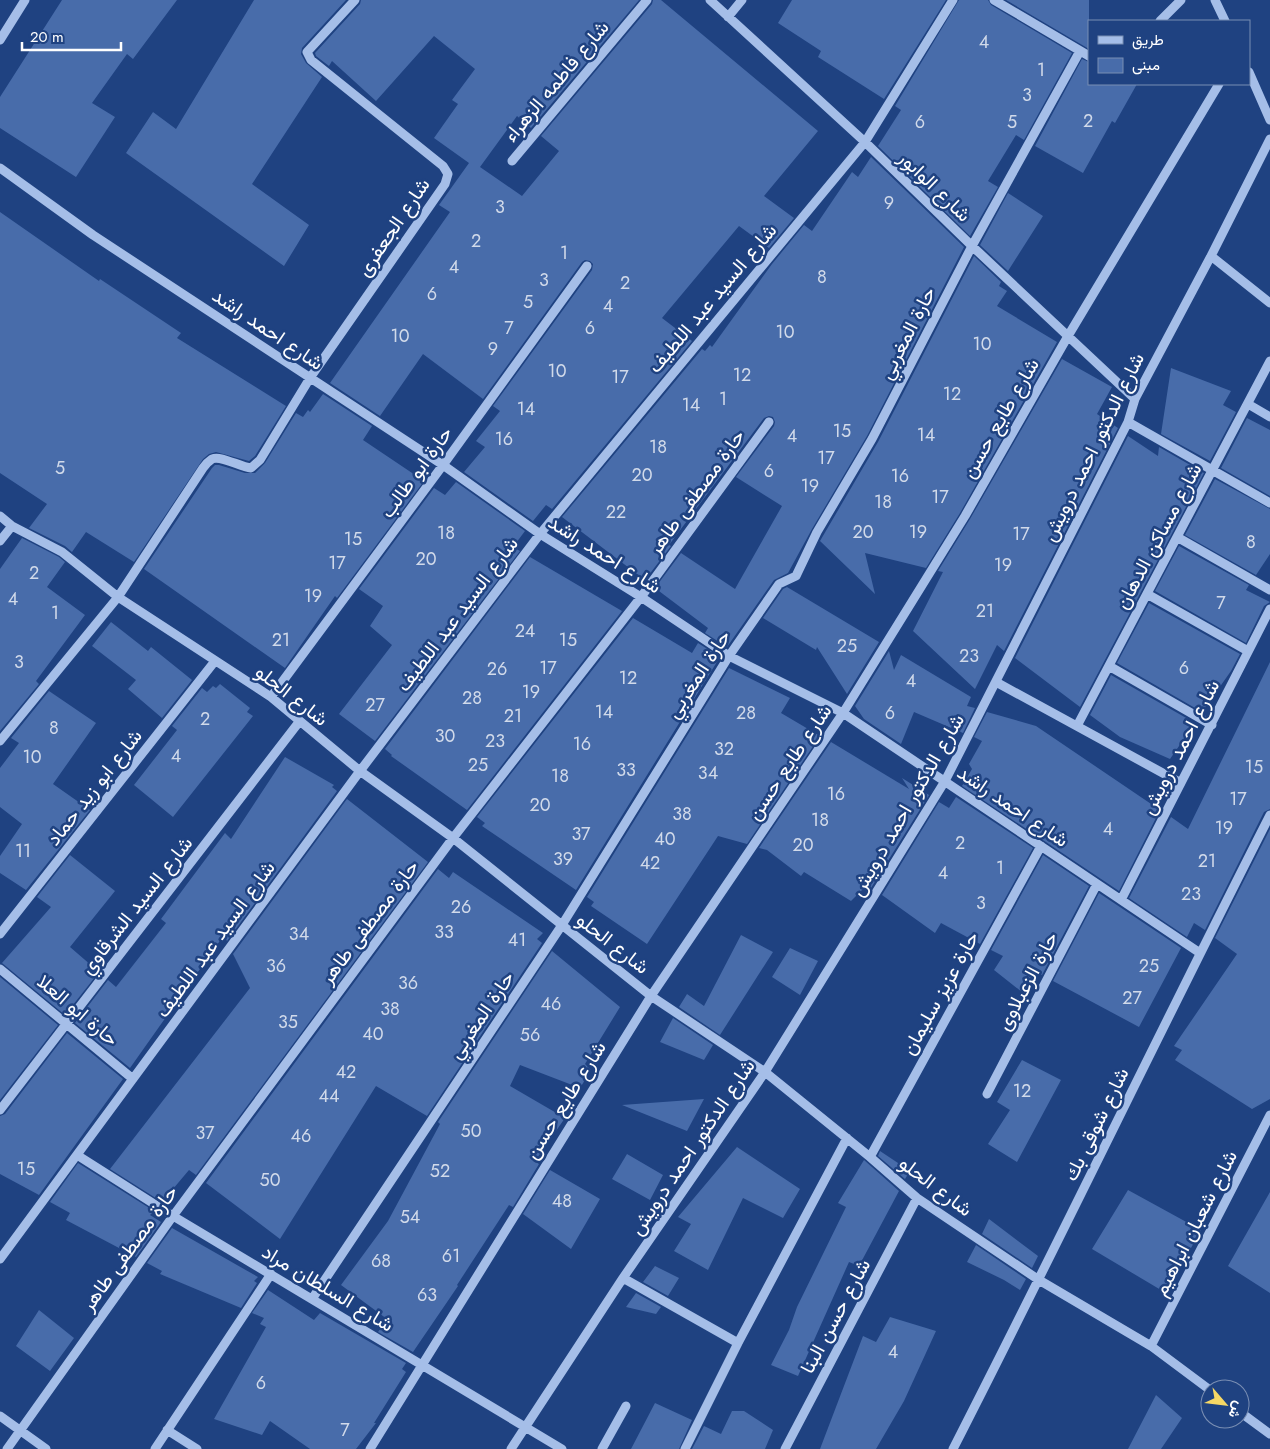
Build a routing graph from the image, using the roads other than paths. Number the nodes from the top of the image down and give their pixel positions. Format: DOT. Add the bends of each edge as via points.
graph roads {
  1 [pos="25,0"];
  2 [pos="355,0"];
  3 [pos="646,0"];
  4 [pos="710,0"];
  5 [pos="742,0"];
  6 [pos="954,0"];
  7 [pos="994,0"];
  8 [pos="1181,0"];
  9 [pos="1215,0"];
  10 [pos="728,17"];
  11 [pos="1161,20"];
  12 [pos="1225,20"];
  13 [pos="0,40"];
  14 [pos="1080,51"];
  15 [pos="1088,55"];
  16 [pos="1250,74"];
  17 [pos="1218,85"];
  18 [pos="1270,120"];
  19 [pos="1270,139"];
  20 [pos="865,142"];
  21 [pos="512,161"];
  22 [pos="0,168"];
  23 [pos="972,246"];
  24 [pos="1211,256"];
  25 [pos="587,266"];
  26 [pos="1270,303"];
  27 [pos="1068,336"];
  28 [pos="1270,361"];
  29 [pos="310,378"];
  30 [pos="1135,399"];
  31 [pos="1248,404"];
  32 [pos="1270,417"];
  33 [pos="769,422"];
  34 [pos="1128,422"];
  35 [pos="443,465"];
  36 [pos="1213,470"];
  37 [pos="1270,503"];
  38 [pos="0,516"];
  39 [pos="12,526"];
  40 [pos="540,534"];
  41 [pos="1177,537"];
  42 [pos="0,541"];
  43 [pos="1270,590"];
  44 [pos="1147,594"];
  45 [pos="118,597"];
  46 [pos="641,597"];
  47 [pos="1270,609"];
  48 [pos="1248,651"];
  49 [pos="729,656"];
  50 [pos="215,661"];
  51 [pos="1109,666"];
  52 [pos="996,682"];
  53 [pos="271,697"];
  54 [pos="843,713"];
  55 [pos="300,722"];
  56 [pos="1212,725"];
  57 [pos="1077,726"];
  58 [pos="0,741"];
  59 [pos="360,771"];
  60 [pos="946,781"];
  61 [pos="1181,783"];
  62 [pos="1270,815"];
  63 [pos="453,838"];
  64 [pos="1041,846"];
  65 [pos="1097,884"];
  66 [pos="1120,900"];
  67 [pos="562,925"];
  68 [pos="0,934"];
  69 [pos="1200,953"];
  70 [pos="0,968"];
  71 [pos="651,996"];
  72 [pos="66,1024"];
  73 [pos="765,1072"];
  74 [pos="133,1079"];
  75 [pos="987,1094"];
  76 [pos="0,1110"];
  77 [pos="1270,1115"];
  78 [pos="847,1138"];
  79 [pos="77,1155"];
  80 [pos="870,1156"];
  81 [pos="916,1198"];
  82 [pos="174,1216"];
  83 [pos="0,1259"];
  84 [pos="271,1274"];
  85 [pos="624,1278"];
  86 [pos="1040,1280"];
  87 [pos="312,1299"];
  88 [pos="738,1343"];
  89 [pos="1151,1346"];
  90 [pos="422,1365"];
  91 [pos="1200,1383"];
  92 [pos="626,1406"];
  93 [pos="0,1416"];
  94 [pos="1250,1419"];
  95 [pos="527,1428"];
  96 [pos="20,1430"];
  97 [pos="167,1430"];
  98 [pos="1270,1434"];
  99 [pos="7,1449"];
  100 [pos="46,1449"];
  101 [pos="155,1449"];
  102 [pos="198,1449"];
  103 [pos="370,1449"];
  104 [pos="511,1449"];
  105 [pos="562,1449"];
  106 [pos="602,1449"];
  107 [pos="685,1449"];
  108 [pos="786,1449"];
  109 [pos="954,1449"];
  1 -- 13 [label="street"];
  2 -- 29 [label="street, شارع الجعفرى" via="307,52 310,60 443,166 448,174 445,184"];
  3 -- 21 [label="street, شارع فاطمه الزهراء"];
  4 -- 10 [label="street, شارع الوابور"];
  5 -- 10 [label="street"];
  6 -- 20 [label="street, شارع السيد عبد اللطيف"];
  7 -- 14 [label="street"];
  8 -- 11 [label="street"];
  9 -- 12 [label="street"];
  10 -- 20 [label="street, شارع الوابور"];
  14 -- 15 [label="street"];
  14 -- 23 [label="street, حارة المغربي"];
  16 -- 18 [label="street"];
  17 -- 27 [label="street, شارع طايع حسن"];
  19 -- 24 [label="street, شارع الدكتور احمد درويش"];
  20 -- 23 [label="street, شارع الوابور"];
  20 -- 40 [label="street, شارع السيد عبد اللطيف"];
  22 -- 29 [label="street, شارع احمد راشد" via="93,235"];
  23 -- 27 [label="street, شارع الوابور"];
  23 -- 49 [label="street, حارة المغربي" via="872,439 817,532 796,576 779,584"];
  24 -- 26 [label="street"];
  24 -- 30 [label="street, شارع الدكتور احمد درويش"];
  25 -- 35 [label="street, حارة ابو طالب"];
  27 -- 30 [label="street, شارع الوابور"];
  27 -- 54 [label="street, شارع طايع حسن" via="965,516"];
  28 -- 31 [label="street, شارع مساكن الدهان"];
  29 -- 35 [label="street, شارع احمد راشد"];
  29 -- 45 [label="street" via="260,460 251,468 221,458 212,459 203,468"];
  30 -- 34 [label="street, شارع الدكتور احمد درويش"];
  31 -- 32 [label="street"];
  31 -- 36 [label="street, شارع مساكن الدهان"];
  33 -- 46 [label="street, حارة مصطفى طاهر"];
  34 -- 36 [label="street"];
  34 -- 52 [label="street, شارع الدكتور احمد درويش"];
  35 -- 40 [label="street, شارع احمد راشد"];
  35 -- 53 [label="street, حارة ابو طالب"];
  36 -- 37 [label="street"];
  36 -- 41 [label="street, شارع مساكن الدهان"];
  38 -- 39 [label="street, شارع الحلو"];
  39 -- 42 [label="street"];
  39 -- 45 [label="street, شارع الحلو" via="62,552"];
  40 -- 46 [label="street, شارع احمد راشد"];
  40 -- 59 [label="street, شارع السيد عبد اللطيف"];
  41 -- 43 [label="street"];
  41 -- 44 [label="street, شارع مساكن الدهان"];
  44 -- 48 [label="street"];
  44 -- 51 [label="street, شارع مساكن الدهان"];
  45 -- 50 [label="street, شارع الحلو"];
  45 -- 58 [label="street"];
  46 -- 49 [label="street, شارع احمد راشد"];
  46 -- 63 [label="street, حارة مصطفى طاهر"];
  47 -- 48 [label="street, شارع احمد درويش"];
  48 -- 56 [label="street, شارع احمد درويش"];
  49 -- 54 [label="street, شارع احمد راشد"];
  49 -- 67 [label="street, حارة المغربي"];
  50 -- 53 [label="street, شارع الحلو"];
  50 -- 68 [label="street, شارع ابو زيد حماد"];
  51 -- 56 [label="street"];
  51 -- 57 [label="street, شارع مساكن الدهان"];
  52 -- 57 [label="street"];
  52 -- 60 [label="street, شارع الدكتور احمد درويش"];
  53 -- 55 [label="street, شارع الحلو"];
  54 -- 60 [label="street, شارع احمد راشد"];
  54 -- 71 [label="street, شارع طايع حسن"];
  55 -- 59 [label="street, شارع الحلو"];
  55 -- 72 [label="street, شارع السيد الشرقاوي"];
  56 -- 61 [label="street, شارع احمد درويش"];
  57 -- 61 [label="street"];
  59 -- 63 [label="street, شارع الحلو"];
  59 -- 74 [label="street, شارع السيد عبد اللطيف"];
  60 -- 64 [label="street, شارع احمد راشد"];
  60 -- 73 [label="street, شارع الدكتور احمد درويش"];
  61 -- 66 [label="street, شارع احمد درويش"];
  62 -- 69 [label="street, شارع شوقى بك"];
  63 -- 67 [label="street, شارع الحلو"];
  63 -- 82 [label="street, حارة مصطفى طاهر"];
  64 -- 65 [label="street, شارع احمد راشد"];
  64 -- 80 [label="street, حارة عزيز سليمان"];
  65 -- 66 [label="street, شارع احمد راشد"];
  65 -- 75 [label="street, حارة الزعبلاوى"];
  66 -- 69 [label="street, شارع احمد راشد"];
  67 -- 71 [label="street, شارع الحلو"];
  67 -- 87 [label="street, حارة المغربي"];
  69 -- 86 [label="street, شارع شوقى بك"];
  70 -- 72 [label="street, حارة ابو العلا"];
  71 -- 73 [label="street, شارع الحلو"];
  71 -- 90 [label="street, شارع طايع حسن"];
  72 -- 74 [label="street, حارة ابو العلا"];
  72 -- 76 [label="street, شارع السيد الشرقاوي"];
  73 -- 78 [label="street, شارع الحلو"];
  73 -- 85 [label="street, شارع الدكتور احمد درويش"];
  74 -- 79 [label="street, شارع السيد عبد اللطيف"];
  77 -- 89 [label="street, شارع شعبان ابراهيم"];
  78 -- 80 [label="street, شارع الحلو"];
  78 -- 88 [label="street"];
  79 -- 82 [label="street, شارع السلطان مراد"];
  79 -- 83 [label="street, شارع السيد عبد اللطيف"];
  80 -- 81 [label="street, شارع الحلو"];
  81 -- 86 [label="street, شارع الحلو"];
  81 -- 108 [label="street, شارع حسن البنا"];
  82 -- 84 [label="street, شارع السلطان مراد"];
  82 -- 96 [label="street, حارة مصطفى طاهر"];
  84 -- 87 [label="street, شارع السلطان مراد"];
  84 -- 97 [label="street"];
  85 -- 88 [label="street"];
  85 -- 95 [label="street, شارع الدكتور احمد درويش"];
  86 -- 89 [label="street, شارع الحلو"];
  86 -- 109 [label="street, شارع شوقى بك"];
  87 -- 90 [label="street, شارع السلطان مراد"];
  88 -- 107 [label="street"];
  89 -- 91 [label="street, شارع الحلو"];
  90 -- 95 [label="street, شارع السلطان مراد"];
  90 -- 103 [label="street, شارع طايع حسن"];
  92 -- 106 [label="street"];
  93 -- 96 [label="street"];
  94 -- 98 [label="street"];
  95 -- 104 [label="street, شارع الدكتور احمد درويش"];
  95 -- 105 [label="street, شارع السلطان مراد"];
  96 -- 99 [label="street, حارة مصطفى طاهر"];
  96 -- 100 [label="street"];
  97 -- 101 [label="street"];
  97 -- 102 [label="street"];
}
